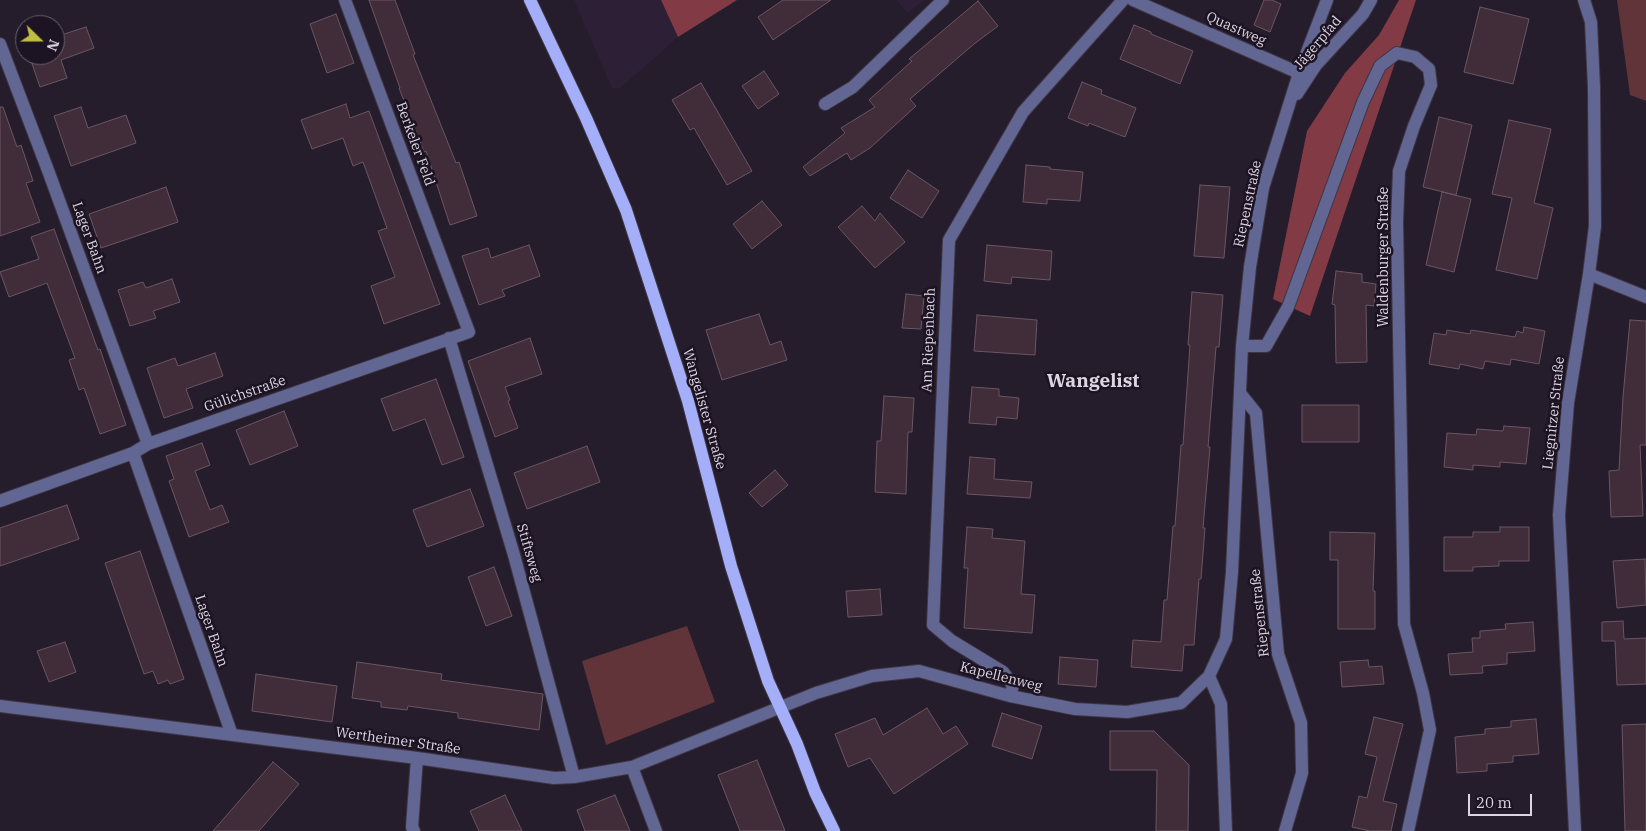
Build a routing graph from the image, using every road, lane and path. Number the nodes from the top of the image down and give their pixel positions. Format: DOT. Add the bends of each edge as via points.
graph roads {
  1 [pos="345,0"];
  2 [pos="530,0"];
  3 [pos="943,0"];
  4 [pos="1123,0"];
  5 [pos="1133,0"];
  6 [pos="1327,0"];
  7 [pos="1371,0"];
  8 [pos="1584,0"];
  9 [pos="0,44"];
  10 [pos="1299,73"];
  11 [pos="825,104"];
  12 [pos="1289,107"];
  13 [pos="1589,274"];
  14 [pos="1646,297"];
  15 [pos="456,299"];
  16 [pos="450,338"];
  17 [pos="1242,346"];
  18 [pos="1240,392"];
  19 [pos="148,444"];
  20 [pos="133,453"];
  21 [pos="0,501"];
  22 [pos="1209,676"];
  23 [pos="1010,696"];
  24 [pos="0,706"];
  25 [pos="781,708"];
  26 [pos="232,735"];
  27 [pos="417,758"];
  28 [pos="632,767"];
  29 [pos="574,777"];
  30 [pos="414,831"];
  31 [pos="656,831"];
  32 [pos="834,831"];
  33 [pos="1226,831"];
  34 [pos="1285,831"];
  35 [pos="1408,831"];
  36 [pos="1575,831"];
  1 -- 15 [label="street, Berkeler Feld"];
  2 -- 25 [label="main road, Wangelister Straße" via="626,210 688,401 731,566 768,681"];
  3 -- 11 [label="street" via="853,87"];
  4 -- 23 [label="street, Am Riepenbach" via="1023,112 949,240 933,625 952,641 1004,672 1014,684"];
  5 -- 10 [label="street, Quastweg"];
  6 -- 10 [label="street, Riepenstraße"];
  7 -- 12 [label="street, Jägerpfad" via="1363,14 1316,65"];
  8 -- 13 [label="street, Liegnitzer Straße" via="1591,22 1594,88 1595,226"];
  9 -- 19 [label="street, Lager Bahn"];
  10 -- 12 [label="street, Riepenstraße"];
  12 -- 17 [label="street, Riepenstraße" via="1263,188"];
  13 -- 14 [label="street"];
  13 -- 36 [label="street, Liegnitzer Straße" via="1568,403 1559,515"];
  15 -- 16 [label="street, Gülichstraße" via="469,332"];
  16 -- 19 [label="street, Gülichstraße"];
  16 -- 29 [label="street, Stiftsweg" via="514,555"];
  17 -- 18 [label="street, Riepenstraße"];
  17 -- 35 [label="street, Waldenburger Straße" via="1266,346 1288,307 1362,102 1380,66 1397,54 1415,57 1429,69 1431,86 1399,171 1396,222 1402,547 1404,624 1430,730"];
  18 -- 22 [label="street, Riepenstraße" via="1226,639"];
  18 -- 34 [label="street, Riepenstraße" via="1256,413 1278,654 1301,723 1302,773"];
  19 -- 20 [label="street, Gülichstraße"];
  20 -- 21 [label="street, Gülichstraße"];
  20 -- 26 [label="street, Lager Bahn"];
  22 -- 23 [label="street, Kapellenweg" via="1181,703 1127,712 1076,709"];
  22 -- 33 [label="street" via="1221,704"];
  23 -- 25 [label="street, Kapellenweg" via="919,671 872,676"];
  24 -- 26 [label="street, Wertheimer Straße"];
  25 -- 28 [label="street, Wertheimer Straße"];
  25 -- 32 [label="main road, Wangelister Straße"];
  26 -- 27 [label="street, Wertheimer Straße"];
  27 -- 29 [label="street, Wertheimer Straße" via="554,778"];
  27 -- 30 [label="street"];
  28 -- 29 [label="street, Wertheimer Straße"];
  28 -- 31 [label="street"];
}
